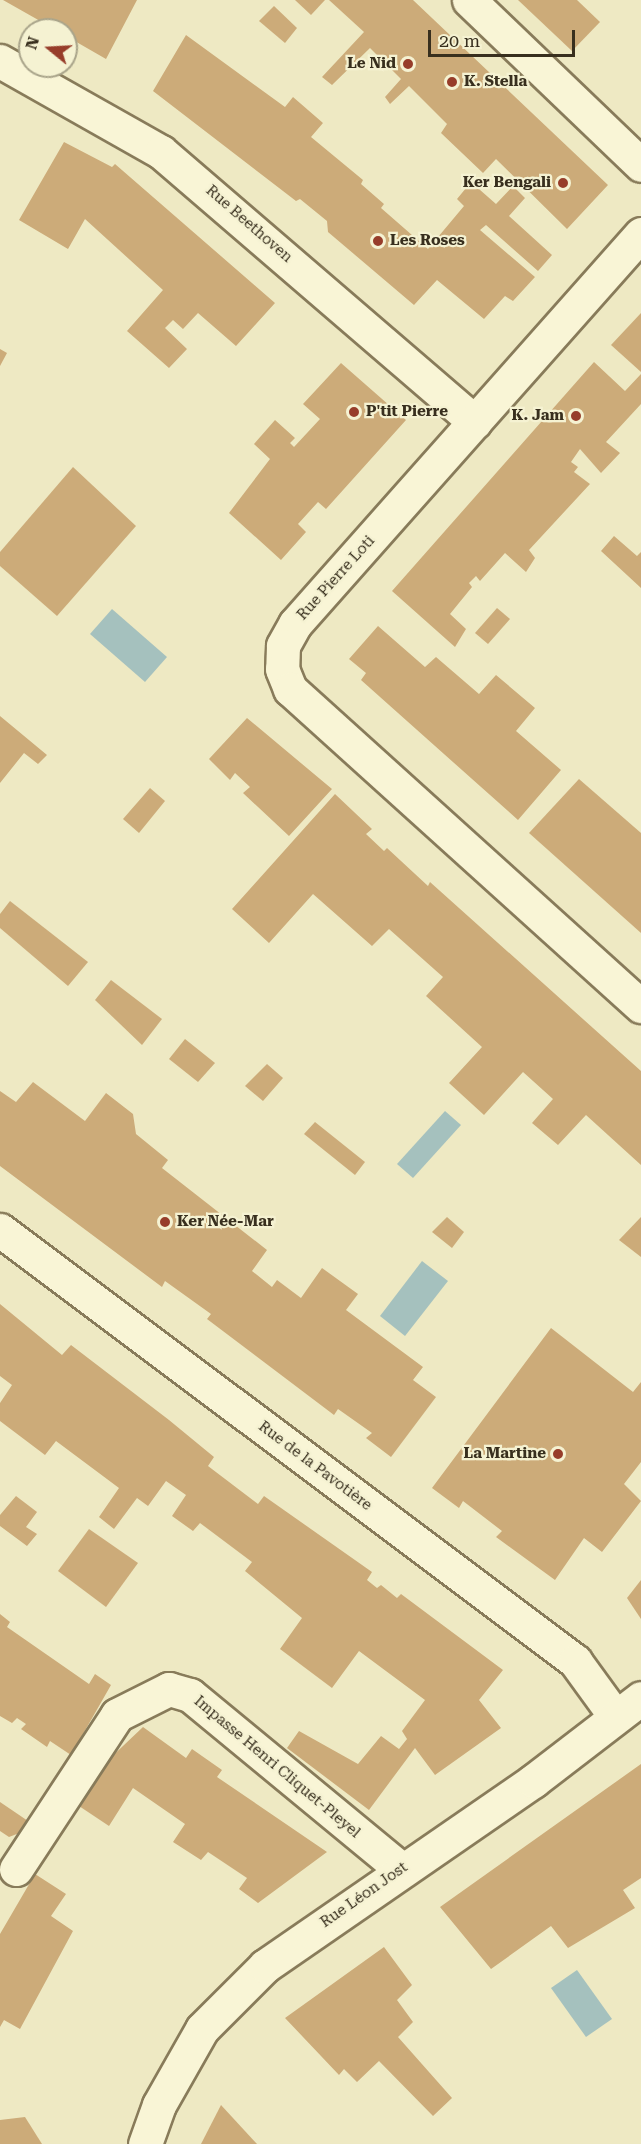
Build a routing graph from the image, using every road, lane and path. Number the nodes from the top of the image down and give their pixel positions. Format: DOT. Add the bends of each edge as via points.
graph roads {
  1 [pos="469,0"];
  2 [pos="0,61"];
  3 [pos="641,165"];
  4 [pos="641,234"];
  5 [pos="475,422"];
  6 [pos="641,1006"];
  7 [pos="0,1230"];
  8 [pos="628,1707"];
  9 [pos="16,1869"];
  10 [pos="401,1869"];
  11 [pos="144,2144"];
  1 -- 3 [label="street"];
  2 -- 5 [label="street, Rue Beethoven" via="161,152"];
  4 -- 5 [label="street, Rue Pierre Loti"];
  5 -- 6 [label="street, Rue Pierre Loti" via="295,624 283,646 282,669 290,689"];
  7 -- 8 [label="street, Rue de la Pavotière" via="575,1661"];
  8 -- 10 [label="street, Rue Léon Jost" via="533,1781"];
  9 -- 10 [label="street, Impasse Henri Cliquet-Pleyel" via="117,1715 169,1689 190,1695"];
  10 -- 11 [label="street, Rue Léon Jost" via="265,1966 231,1997 202,2029 159,2105"];
}
